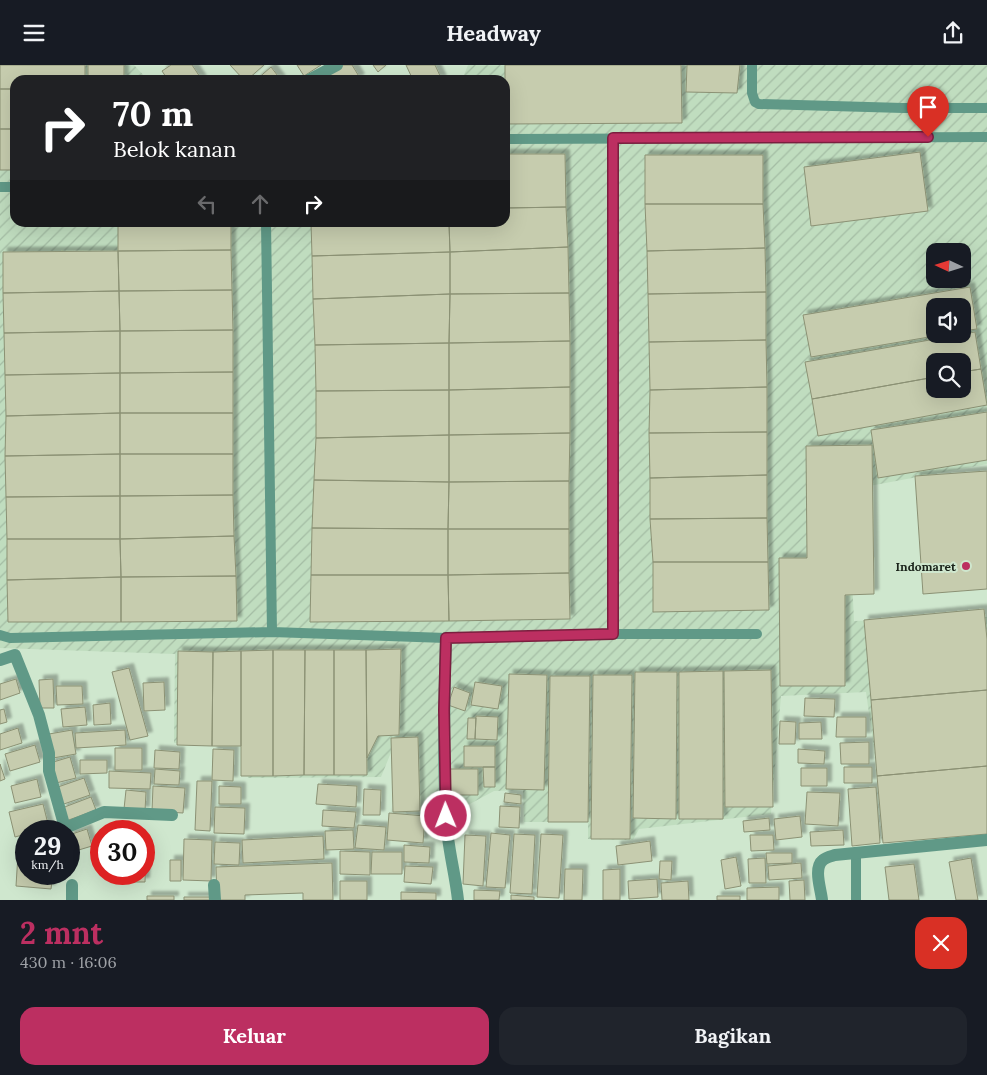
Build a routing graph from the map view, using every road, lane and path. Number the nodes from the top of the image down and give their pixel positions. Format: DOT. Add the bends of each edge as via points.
graph roads {
  1 [pos="337,65"];
  2 [pos="752,65"];
  3 [pos="318,75"];
  4 [pos="987,108"];
  5 [pos="987,137"];
  6 [pos="613,138"];
  7 [pos="510,139"];
  8 [pos="266,227"];
  9 [pos="272,632"];
  10 [pos="613,634"];
  11 [pos="757,634"];
  12 [pos="0,635"];
  13 [pos="446,638"];
  14 [pos="0,660"];
  15 [pos="172,815"];
  16 [pos="987,840"];
  17 [pos="856,852"];
  18 [pos="72,885"];
  19 [pos="214,885"];
  20 [pos="72,900"];
  21 [pos="215,900"];
  22 [pos="458,900"];
  23 [pos="822,900"];
  24 [pos="856,900"];
  1 -- 3 [label="street"];
  2 -- 4 [label="lane" via="752,93 755,102 760,104"];
  5 -- 6 [label="lane"];
  6 -- 7 [label="lane"];
  6 -- 10 [label="lane"];
  8 -- 9 [label="lane"];
  9 -- 12 [label="lane" via="10,638"];
  9 -- 13 [label="lane"];
  10 -- 11 [label="lane"];
  10 -- 13 [label="lane"];
  13 -- 22 [label="street" via="446,816 448,849"];
  14 -- 15 [label="street" via="15,655 39,715 49,753 49,771 65,828 104,812"];
  16 -- 17 [label="street"];
  17 -- 23 [label="street" via="823,860 818,873"];
  17 -- 24 [label="lane"];
  18 -- 20 [label="street"];
  19 -- 21 [label="street"];
}
